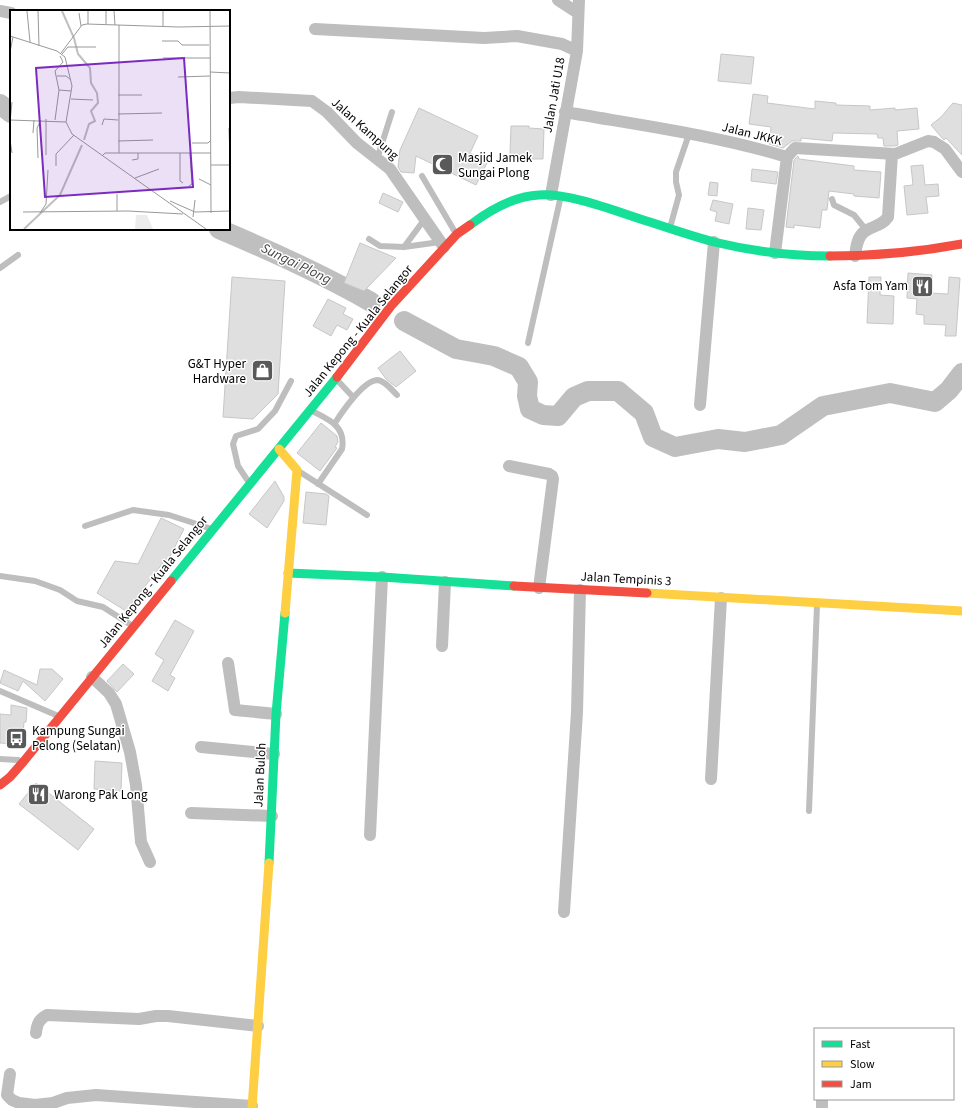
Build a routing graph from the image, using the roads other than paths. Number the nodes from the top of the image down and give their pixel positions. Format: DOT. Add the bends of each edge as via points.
graph roads {
  1 [pos="558,0"];
  2 [pos="579,0"];
  3 [pos="0,12"];
  4 [pos="10,13"];
  5 [pos="578,13"];
  6 [pos="315,29"];
  7 [pos="577,51"];
  8 [pos="230,98"];
  9 [pos="392,112"];
  10 [pos="565,112"];
  11 [pos="689,134"];
  12 [pos="892,154"];
  13 [pos="787,157"];
  14 [pos="377,159"];
  15 [pos="962,172"];
  16 [pos="422,176"];
  17 [pos="556,196"];
  18 [pos="10,197"];
  19 [pos="832,199"];
  20 [pos="0,202"];
  21 [pos="424,220"];
  22 [pos="670,229"];
  23 [pos="867,231"];
  24 [pos="457,234"];
  25 [pos="369,238"];
  26 [pos="714,242"];
  27 [pos="962,244"];
  28 [pos="442,245"];
  29 [pos="404,247"];
  30 [pos="775,253"];
  31 [pos="18,255"];
  32 [pos="854,256"];
  33 [pos="0,268"];
  34 [pos="528,343"];
  35 [pos="336,379"];
  36 [pos="291,381"];
  37 [pos="397,395"];
  38 [pos="353,397"];
  39 [pos="700,405"];
  40 [pos="311,410"];
  41 [pos="335,423"];
  42 [pos="279,449"];
  43 [pos="509,466"];
  44 [pos="297,470"];
  45 [pos="250,484"];
  46 [pos="318,484"];
  47 [pos="367,515"];
  48 [pos="85,526"];
  49 [pos="213,530"];
  50 [pos="288,573"];
  51 [pos="0,576"];
  52 [pos="382,577"];
  53 [pos="445,582"];
  54 [pos="539,588"];
  55 [pos="580,590"];
  56 [pos="721,598"];
  57 [pos="817,603"];
  58 [pos="962,612"];
  59 [pos="134,626"];
  60 [pos="442,646"];
  61 [pos="228,663"];
  62 [pos="92,677"];
  63 [pos="0,691"];
  64 [pos="276,714"];
  65 [pos="60,717"];
  66 [pos="201,747"];
  67 [pos="274,754"];
  68 [pos="0,759"];
  69 [pos="24,761"];
  70 [pos="10,777"];
  71 [pos="711,779"];
  72 [pos="0,785"];
  73 [pos="0,797"];
  74 [pos="809,811"];
  75 [pos="191,812"];
  76 [pos="272,816"];
  77 [pos="370,835"];
  78 [pos="150,862"];
  79 [pos="564,912"];
  80 [pos="258,1026"];
  81 [pos="36,1033"];
  82 [pos="10,1074"];
  83 [pos="252,1107"];
  1 -- 5 [label="street"];
  2 -- 5 [label="street, Jalan Jati U18"];
  3 -- 4 [label="street"];
  5 -- 7 [label="street, Jalan Jati U18"];
  6 -- 7 [label="street" via="484,38 517,36 562,44"];
  7 -- 10 [label="street, Jalan Jati U18"];
  8 -- 14 [label="street, Jalan Kampung" via="312,101"];
  9 -- 14 [label="lane"];
  10 -- 11 [label="street, Jalan JKKK"];
  10 -- 17 [label="street, Jalan Jati U18"];
  11 -- 13 [label="street, Jalan JKKK"];
  11 -- 22 [label="lane" via="676,172 679,195"];
  12 -- 13 [label="street, Jalan JKKK" via="795,148"];
  12 -- 15 [label="street, Jalan JKKK" via="898,154 928,141 934,142 945,149"];
  12 -- 23 [label="street" via="888,217 884,223"];
  13 -- 30 [label="street"];
  14 -- 21 [label="street, Jalan Kampung" via="390,169"];
  16 -- 24 [label="lane"];
  17 -- 22 [label="main road, Jalan Kepong - Kuala Selangor" via="581,201"];
  17 -- 24 [label="main road, Jalan Kepong - Kuala Selangor" via="537,195 511,201 482,216"];
  17 -- 34 [label="lane"];
  18 -- 20 [label="lane"];
  19 -- 23 [label="lane" via="834,205 854,215"];
  21 -- 28 [label="street, Jalan Kampung"];
  21 -- 29 [label="lane"];
  22 -- 26 [label="main road, Jalan Kepong - Kuala Selangor"];
  23 -- 32 [label="street" via="859,239"];
  24 -- 28 [label="main road, Jalan Kepong - Kuala Selangor"];
  25 -- 29 [label="lane" via="380,246"];
  26 -- 30 [label="main road, Jalan Kepong - Kuala Selangor"];
  26 -- 39 [label="street"];
  27 -- 32 [label="main road, Jalan Kepong - Kuala Selangor"];
  28 -- 29 [label="lane"];
  28 -- 35 [label="main road, Jalan Kepong - Kuala Selangor" via="391,306"];
  30 -- 32 [label="main road, Jalan Kepong - Kuala Selangor"];
  31 -- 33 [label="lane"];
  35 -- 38 [label="lane"];
  35 -- 40 [label="main road, Jalan Kepong - Kuala Selangor"];
  36 -- 45 [label="lane" via="275,411 258,429 236,436 233,444 238,466"];
  37 -- 38 [label="lane" via="382,381 376,380"];
  38 -- 41 [label="lane"];
  40 -- 41 [label="lane"];
  40 -- 42 [label="main road, Jalan Kepong - Kuala Selangor"];
  41 -- 46 [label="lane" via="343,437 342,449"];
  42 -- 44 [label="main road"];
  42 -- 45 [label="main road, Jalan Kepong - Kuala Selangor"];
  43 -- 54 [label="street" via="549,474 553,479"];
  44 -- 46 [label="lane"];
  44 -- 50 [label="main road, Jalan Buloh"];
  45 -- 49 [label="main road, Jalan Kepong - Kuala Selangor"];
  46 -- 47 [label="lane"];
  48 -- 49 [label="lane" via="133,510 169,515"];
  49 -- 59 [label="main road, Jalan Kepong - Kuala Selangor"];
  50 -- 52 [label="main road, Jalan Tempinis 3"];
  50 -- 64 [label="main road, Jalan Buloh"];
  51 -- 59 [label="lane" via="35,581 60,590 77,601 103,607"];
  52 -- 53 [label="main road, Jalan Tempinis 3"];
  52 -- 77 [label="street"];
  53 -- 54 [label="main road, Jalan Tempinis 3"];
  53 -- 60 [label="street"];
  54 -- 55 [label="main road, Jalan Tempinis 3"];
  55 -- 56 [label="main road, Jalan Tempinis 3"];
  55 -- 79 [label="street" via="577,712"];
  56 -- 57 [label="main road, Jalan Tempinis 3"];
  56 -- 71 [label="street"];
  57 -- 58 [label="main road, Jalan Tempinis 3"];
  57 -- 74 [label="lane"];
  59 -- 62 [label="main road, Jalan Kepong - Kuala Selangor"];
  61 -- 64 [label="street" via="234,710"];
  62 -- 65 [label="main road, Jalan Kepong - Kuala Selangor"];
  62 -- 78 [label="street" via="109,693 116,704 130,752 136,785 141,842"];
  63 -- 65 [label="lane"];
  64 -- 67 [label="main road, Jalan Buloh"];
  65 -- 69 [label="main road, Jalan Kepong - Kuala Selangor"];
  66 -- 67 [label="street"];
  67 -- 76 [label="main road, Jalan Buloh"];
  68 -- 69 [label="lane"];
  69 -- 70 [label="main road, Jalan Kepong - Kuala Selangor"];
  70 -- 72 [label="main road, Jalan Kepong - Kuala Selangor"];
  70 -- 73 [label="main road, Jalan Kepong - Kuala Selangor"];
  75 -- 76 [label="street"];
  76 -- 80 [label="main road, Jalan Buloh"];
  80 -- 81 [label="street" via="168,1016 139,1019 47,1015 37,1024"];
  80 -- 83 [label="main road, Jalan Buloh"];
  82 -- 83 [label="street" via="7,1095 19,1103 47,1104 67,1098 96,1095"];
}
